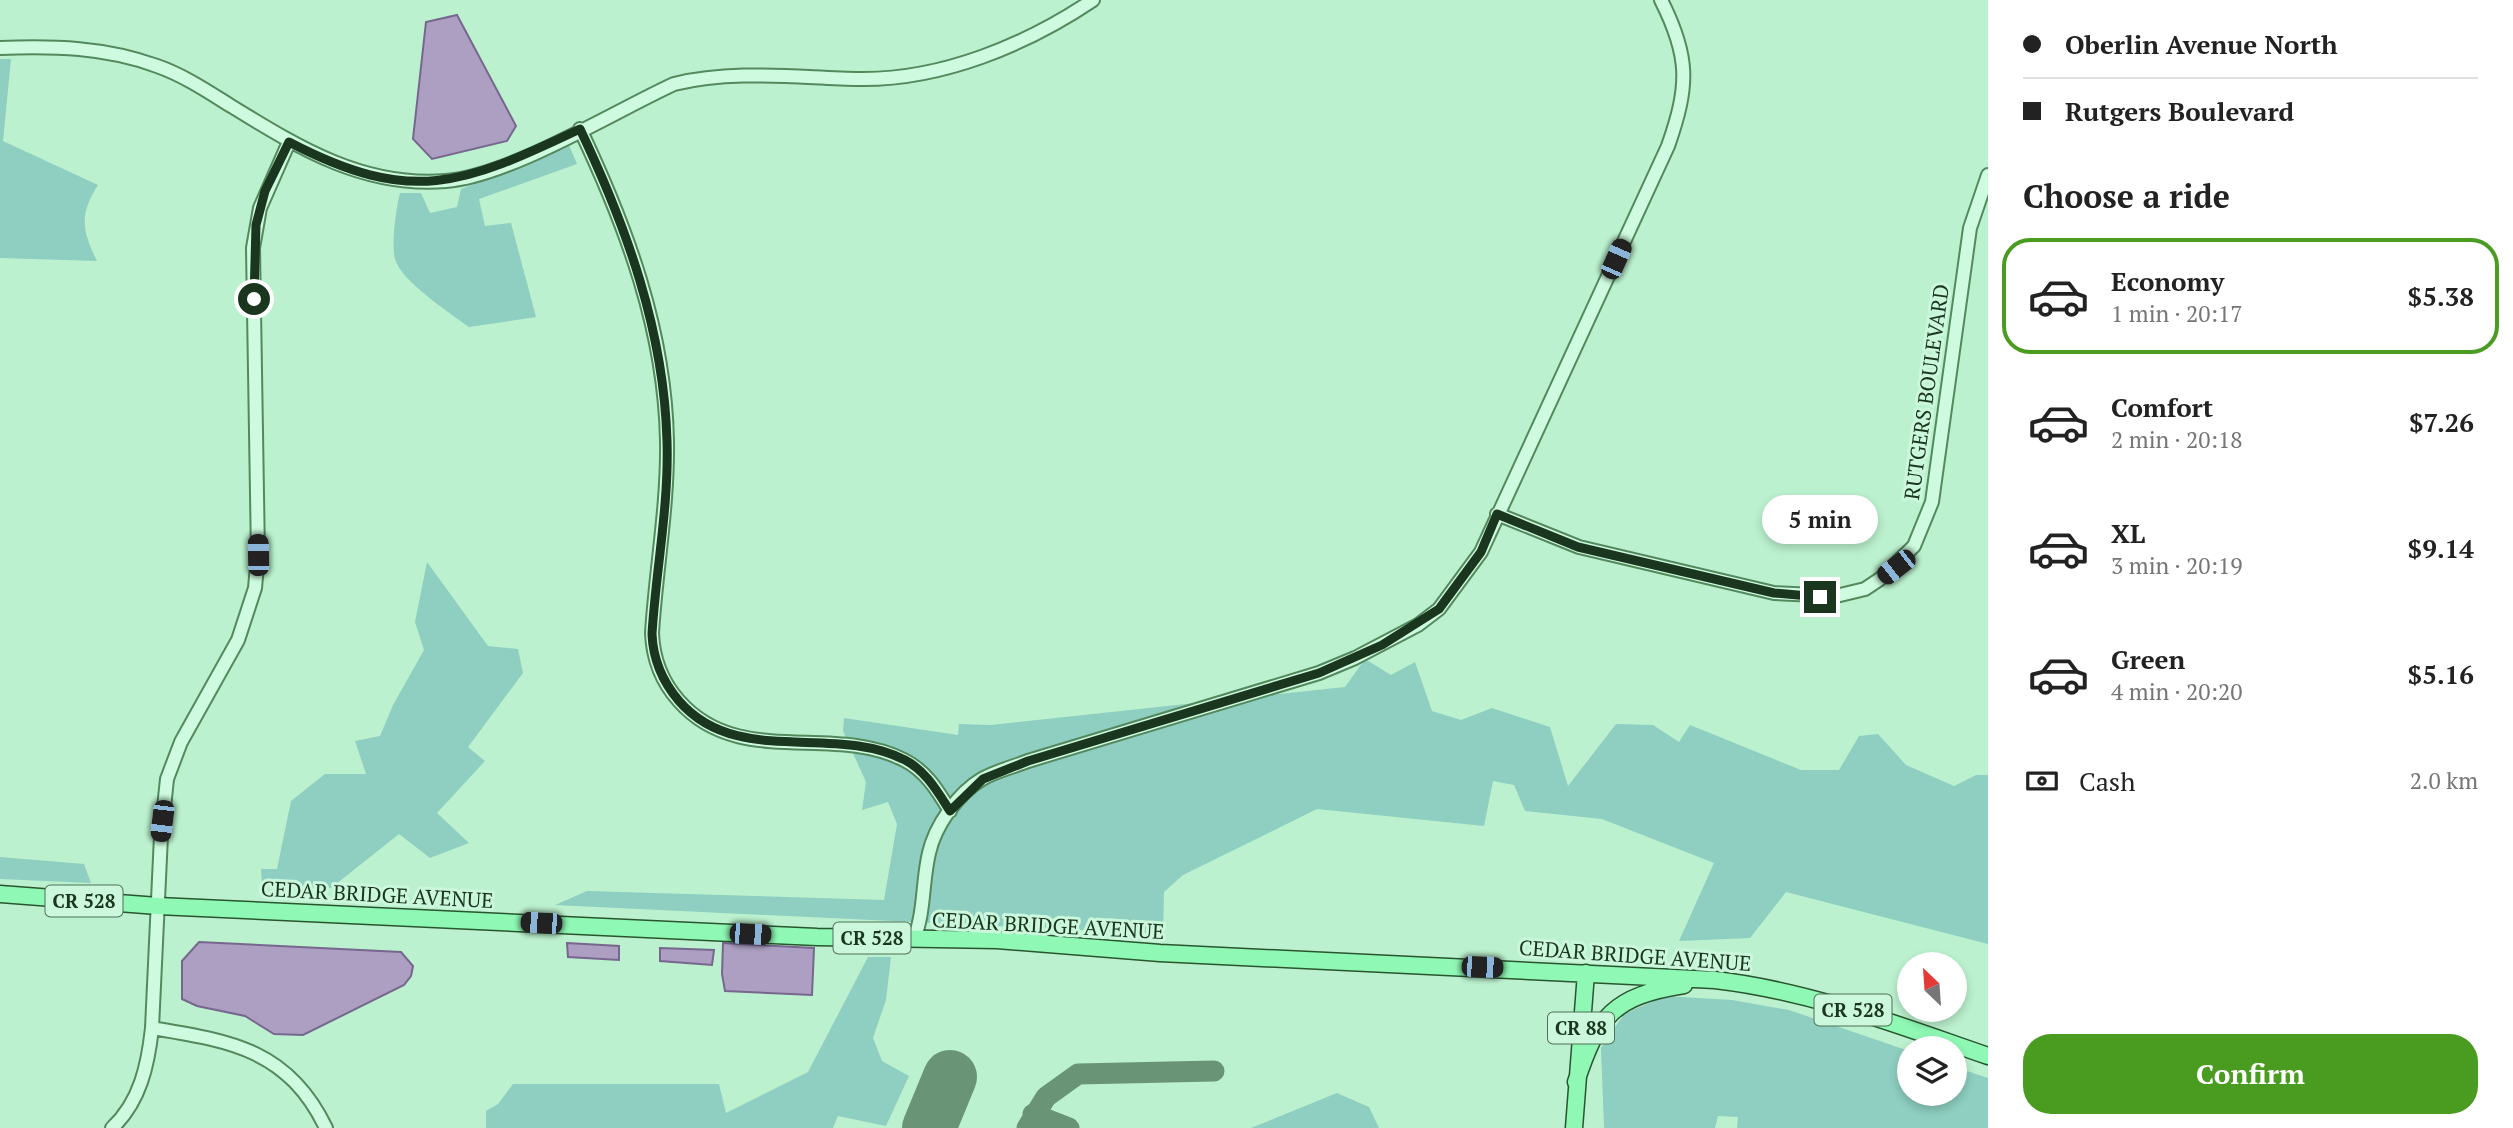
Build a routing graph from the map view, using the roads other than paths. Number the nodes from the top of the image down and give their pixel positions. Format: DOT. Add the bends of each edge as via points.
graph roads {
  1 [pos="1093,0"];
  2 [pos="1661,0"];
  3 [pos="0,48"];
  4 [pos="580,129"];
  5 [pos="289,142"];
  6 [pos="1988,175"];
  7 [pos="1497,514"];
  8 [pos="950,811"];
  9 [pos="4,895"];
  10 [pos="158,906"];
  11 [pos="914,939"];
  12 [pos="1586,974"];
  13 [pos="1715,980"];
  14 [pos="152,1028"];
  15 [pos="1988,1056"];
  16 [pos="1576,1082"];
  17 [pos="112,1128"];
  18 [pos="326,1128"];
  19 [pos="1574,1128"];
  1 -- 4 [label="street" via="1040,32 942,68 862,79 697,78 674,84"];
  2 -- 7 [label="street" via="1678,34 1684,87 1680,112"];
  3 -- 5 [label="street" via="73,47 158,66"];
  4 -- 5 [label="street" via="491,169 448,181 405,182 362,173"];
  4 -- 8 [label="street" via="622,220 658,355 667,471 652,634 653,654 665,681 688,711 723,733 753,740 870,748 906,761 934,785"];
  5 -- 10 [label="street" via="260,208 253,248 255,588 238,640 181,742 167,779"];
  6 -- 7 [label="street, RUTGERS BOULEVARD" via="1970,228 1932,502 1914,546 1866,589 1836,596 1774,593 1578,547"];
  7 -- 8 [label="street" via="1481,552 1439,609 1382,645 1319,673 1028,761 983,779"];
  8 -- 11 [label="street" via="929,852 921,920"];
  9 -- 10 [label="main road, CEDAR BRIDGE AVENUE / CR 528"];
  10 -- 11 [label="main road, CEDAR BRIDGE AVENUE / CR 528"];
  10 -- 14 [label="street"];
  11 -- 12 [label="main road, CEDAR BRIDGE AVENUE / CR 528"];
  12 -- 13 [label="main road, CEDAR BRIDGE AVENUE / CR 528"];
  12 -- 16 [label="main road, CR 88"];
  13 -- 15 [label="main road, CEDAR BRIDGE AVENUE / CR 528" via="1770,986"];
  13 -- 16 [label="main road" via="1645,992 1617,1007 1589,1042"];
  14 -- 17 [label="street" via="140,1087"];
  14 -- 18 [label="street" via="223,1040 270,1061 302,1091"];
  16 -- 19 [label="main road, CR 88"];
}
